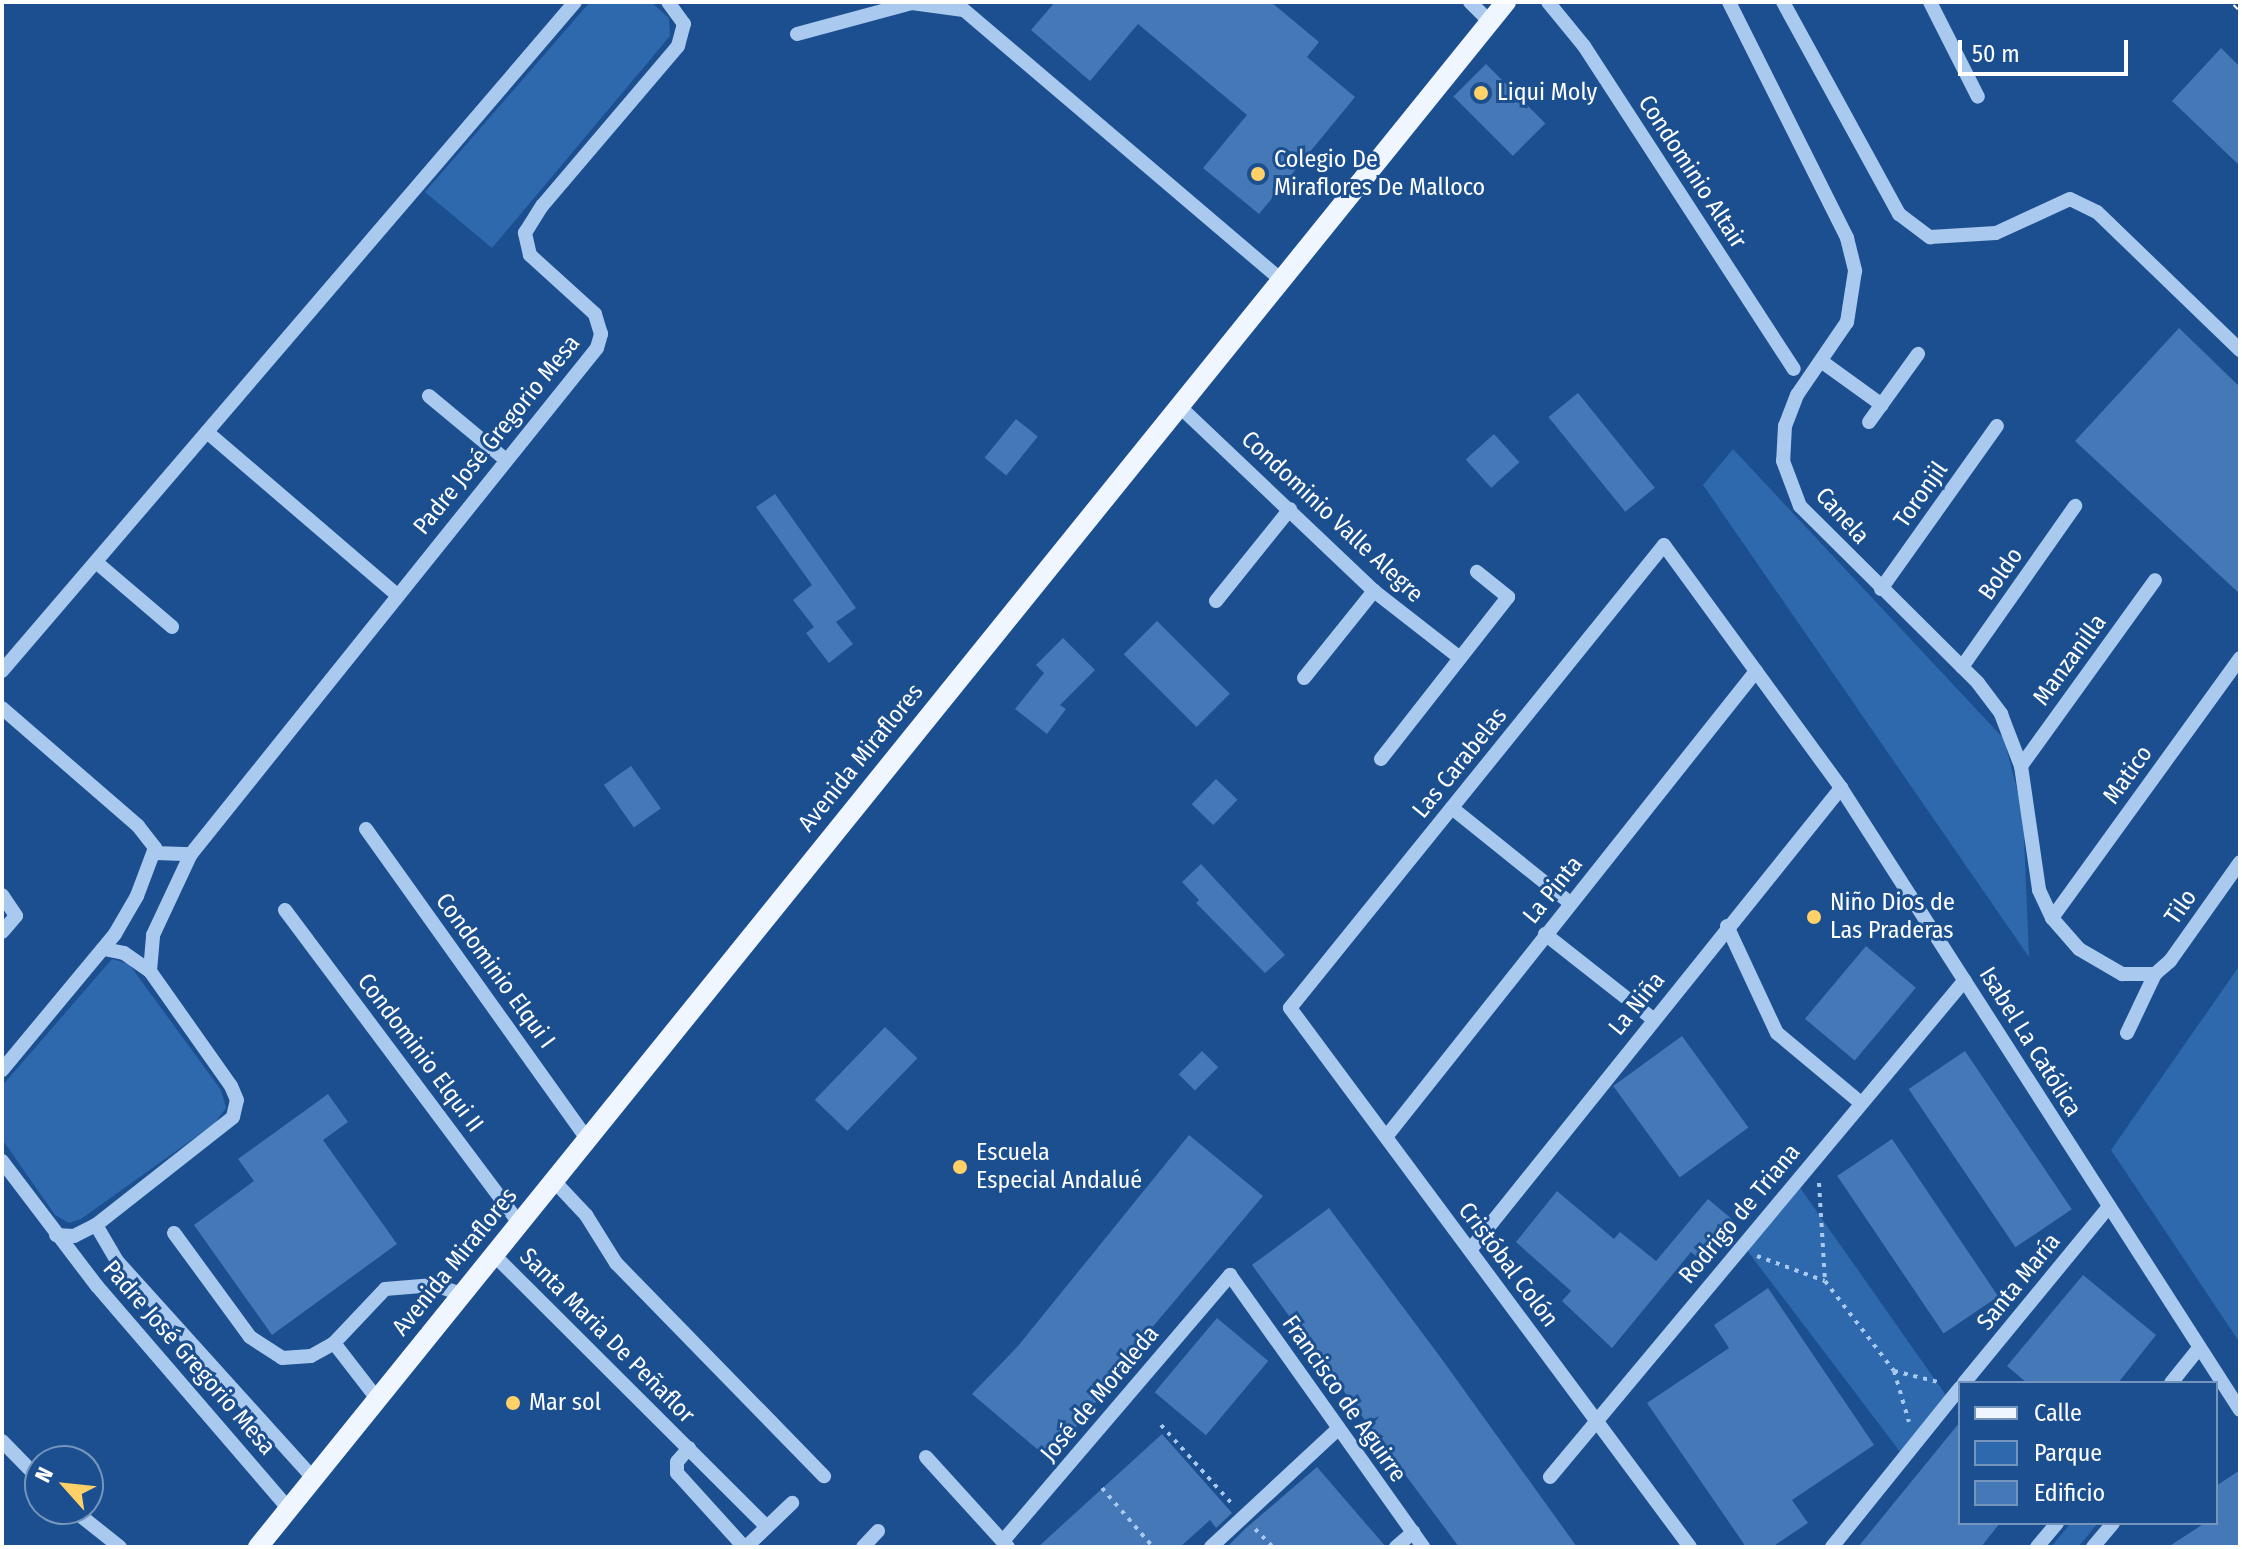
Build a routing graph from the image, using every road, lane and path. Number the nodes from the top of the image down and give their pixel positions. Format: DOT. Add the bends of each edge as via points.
graph roads {
  1 [pos="575,2"];
  2 [pos="668,2"];
  3 [pos="1470,2"];
  4 [pos="1506,2"];
  5 [pos="1548,2"];
  6 [pos="1729,2"];
  7 [pos="1783,2"];
  8 [pos="1930,2"];
  9 [pos="963,6"];
  10 [pos="1490,22"];
  11 [pos="797,34"];
  12 [pos="1978,97"];
  13 [pos="1282,281"];
  14 [pos="2240,350"];
  15 [pos="1918,354"];
  16 [pos="1821,361"];
  17 [pos="1794,369"];
  18 [pos="429,396"];
  19 [pos="1178,405"];
  20 [pos="1882,405"];
  21 [pos="1869,422"];
  22 [pos="1997,426"];
  23 [pos="207,432"];
  24 [pos="506,460"];
  25 [pos="2075,506"];
  26 [pos="1290,509"];
  27 [pos="1664,545"];
  28 [pos="96,562"];
  29 [pos="1477,572"];
  30 [pos="2155,580"];
  31 [pos="1881,589"];
  32 [pos="1374,591"];
  33 [pos="397,595"];
  34 [pos="1216,601"];
  35 [pos="172,627"];
  36 [pos="1460,658"];
  37 [pos="2240,658"];
  38 [pos="1962,667"];
  39 [pos="2,671"];
  40 [pos="1756,671"];
  41 [pos="1304,678"];
  42 [pos="2,708"];
  43 [pos="1381,759"];
  44 [pos="2021,766"];
  45 [pos="1841,788"];
  46 [pos="1452,808"];
  47 [pos="366,829"];
  48 [pos="155,853"];
  49 [pos="191,854"];
  50 [pos="2240,862"];
  51 [pos="2,895"];
  52 [pos="1570,903"];
  53 [pos="285,910"];
  54 [pos="2052,918"];
  55 [pos="1727,926"];
  56 [pos="2,932"];
  57 [pos="1545,934"];
  58 [pos="104,949"];
  59 [pos="150,971"];
  60 [pos="2155,974"];
  61 [pos="1965,980"];
  62 [pos="1290,1008"];
  63 [pos="1653,1019"];
  64 [pos="2127,1033"];
  65 [pos="2,1070"];
  66 [pos="1861,1103"];
  67 [pos="1386,1137"];
  68 [pos="588,1140"];
  69 [pos="1817,1157"];
  70 [pos="2,1161"];
  71 [pos="554,1181"];
  72 [pos="2108,1208"];
  73 [pos="519,1223"];
  74 [pos="96,1225"];
  75 [pos="174,1233"];
  76 [pos="56,1235"];
  77 [pos="1740,1249"];
  78 [pos="1470,1250"];
  79 [pos="494,1255"];
  80 [pos="1230,1275"];
  81 [pos="1825,1281"];
  82 [pos="462,1294"];
  83 [pos="334,1343"];
  84 [pos="2199,1348"];
  85 [pos="1894,1371"];
  86 [pos="1966,1381"];
  87 [pos="2173,1381"];
  88 [pos="2214,1381"];
  89 [pos="1953,1386"];
  90 [pos="2220,1393"];
  91 [pos="378,1400"];
  92 [pos="2240,1410"];
  93 [pos="1597,1421"];
  94 [pos="1161,1425"];
  95 [pos="1337,1430"];
  96 [pos="2,1441"];
  97 [pos="1915,1444"];
  98 [pos="689,1448"];
  99 [pos="926,1457"];
  100 [pos="24,1464"];
  101 [pos="824,1476"];
  102 [pos="1550,1477"];
  103 [pos="315,1480"];
  104 [pos="1102,1488"];
  105 [pos="792,1503"];
  106 [pos="289,1509"];
  107 [pos="1243,1517"];
  108 [pos="92,1525"];
  109 [pos="2055,1525"];
  110 [pos="2111,1525"];
  111 [pos="767,1527"];
  112 [pos="878,1531"];
  113 [pos="1413,1532"];
  114 [pos="1006,1544"];
  115 [pos="120,1547"];
  116 [pos="258,1547"];
  117 [pos="745,1547"];
  118 [pos="863,1547"];
  119 [pos="1153,1547"];
  120 [pos="1211,1547"];
  121 [pos="1273,1547"];
  122 [pos="1396,1547"];
  123 [pos="1423,1547"];
  124 [pos="1690,1547"];
  125 [pos="1832,1547"];
  126 [pos="2037,1547"];
  127 [pos="2093,1547"];
  1 -- 23 [label="street"];
  2 -- 24 [label="street, Padre José Gregorio Mesa" via="684,24 678,46 525,233 530,255 592,311 601,338"];
  3 -- 10 [label="street"];
  4 -- 10 [label="main road, Avenida Miraflores"];
  5 -- 17 [label="street, Condominio Altair" via="1584,46"];
  6 -- 16 [label="street, Canela" via="1853,254 1852,305"];
  7 -- 14 [label="street" via="1899,214 1930,237 1996,233 2070,199 2097,212"];
  8 -- 12 [label="street"];
  9 -- 11 [label="street" via="912,3"];
  9 -- 13 [label="street"];
  10 -- 13 [label="main road, Avenida Miraflores"];
  13 -- 19 [label="main road, Avenida Miraflores"];
  15 -- 20 [label="street"];
  16 -- 20 [label="street"];
  16 -- 31 [label="street, Canela" via="1790,410 1783,443 1787,478 1808,517"];
  18 -- 24 [label="street"];
  19 -- 26 [label="street, Condominio Valle Alegre"];
  19 -- 68 [label="main road, Avenida Miraflores"];
  20 -- 21 [label="street"];
  22 -- 31 [label="street, Toronjil"];
  23 -- 28 [label="street"];
  23 -- 33 [label="street"];
  24 -- 33 [label="street, Padre José Gregorio Mesa"];
  25 -- 38 [label="street, Boldo"];
  26 -- 32 [label="street, Condominio Valle Alegre"];
  26 -- 34 [label="street"];
  27 -- 40 [label="street, Isabel La Católica"];
  27 -- 46 [label="street, Las Carabelas"];
  28 -- 35 [label="street"];
  28 -- 39 [label="street"];
  29 -- 36 [label="street" via="1508,597"];
  30 -- 44 [label="street, Manzanilla"];
  31 -- 38 [label="street, Canela"];
  32 -- 36 [label="street, Condominio Valle Alegre"];
  32 -- 41 [label="street"];
  33 -- 49 [label="street, Padre José Gregorio Mesa"];
  36 -- 43 [label="street"];
  37 -- 54 [label="street, Matico"];
  38 -- 44 [label="street, Canela" via="2001,714"];
  40 -- 45 [label="street, Isabel La Católica"];
  40 -- 52 [label="street, La Pinta"];
  42 -- 48 [label="street" via="153,840"];
  44 -- 54 [label="street, Canela" via="2036,875"];
  45 -- 55 [label="street, La Niña"];
  45 -- 61 [label="street, Isabel La Católica"];
  46 -- 52 [label="street"];
  46 -- 62 [label="street, Las Carabelas"];
  47 -- 68 [label="street, Condominio Elqui I"];
  48 -- 49 [label="street"];
  48 -- 58 [label="street" via="137,896"];
  49 -- 59 [label="street, Padre José Gregorio Mesa" via="149,946"];
  50 -- 60 [label="street, Tilo" via="2170,961"];
  51 -- 56 [label="street" via="16,916"];
  52 -- 57 [label="street, La Pinta"];
  53 -- 73 [label="street, Condominio Elqui II"];
  54 -- 60 [label="street, Canela" via="2079,949 2109,968 2135,978"];
  55 -- 63 [label="street, La Niña"];
  55 -- 66 [label="street" via="1777,1033"];
  57 -- 63 [label="street"];
  57 -- 67 [label="street, La Pinta"];
  58 -- 59 [label="street" via="124,953"];
  58 -- 65 [label="street"];
  59 -- 74 [label="street" via="231,1086 236,1111 224,1129"];
  60 -- 64 [label="street, Tilo"];
  61 -- 66 [label="street, Rodrigo de Triana"];
  61 -- 72 [label="street, Isabel La Católica"];
  62 -- 67 [label="street, Cristóbal Colón"];
  63 -- 78 [label="street, La Niña"];
  66 -- 69 [label="street, Rodrigo de Triana"];
  67 -- 78 [label="street, Cristóbal Colón"];
  68 -- 71 [label="main road, Avenida Miraflores"];
  69 -- 77 [label="street, Rodrigo de Triana"];
  69 -- 81 [label="path"];
  70 -- 76 [label="street, Padre José Gregorio Mesa"];
  71 -- 73 [label="main road, Avenida Miraflores"];
  71 -- 101 [label="street" via="586,1215 616,1263"];
  72 -- 84 [label="street, Isabel La Católica"];
  72 -- 86 [label="street, Santa María"];
  73 -- 79 [label="main road, Avenida Miraflores"];
  74 -- 76 [label="street" via="74,1236"];
  74 -- 103 [label="street, Padre José Gregorio Mesa" via="117,1261"];
  75 -- 83 [label="street" via="250,1337 268,1352 298,1359"];
  76 -- 106 [label="street, Padre José Gregorio Mesa"];
  77 -- 81 [label="path"];
  77 -- 93 [label="street, Rodrigo de Triana"];
  78 -- 93 [label="street, Cristóbal Colón"];
  79 -- 82 [label="main road, Avenida Miraflores"];
  79 -- 98 [label="street, Santa Maria De Peñaflor"];
  80 -- 95 [label="street, Francisco de Aguirre"];
  80 -- 114 [label="street, José de Moraleda"];
  81 -- 85 [label="path"];
  82 -- 83 [label="street" via="434,1285 385,1289"];
  82 -- 91 [label="main road, Avenida Miraflores"];
  83 -- 91 [label="street"];
  84 -- 87 [label="street"];
  84 -- 88 [label="street, Isabel La Católica"];
  85 -- 89 [label="path"];
  85 -- 97 [label="path"];
  89 -- 97 [label="street"];
  90 -- 92 [label="street, Isabel La Católica"];
  91 -- 103 [label="main road, Avenida Miraflores"];
  93 -- 102 [label="street, Rodrigo de Triana"];
  93 -- 124 [label="street, Cristóbal Colón"];
  94 -- 107 [label="path"];
  95 -- 107 [label="street"];
  95 -- 113 [label="street, Francisco de Aguirre"];
  96 -- 100 [label="street"];
  97 -- 125 [label="street"];
  98 -- 111 [label="street, Santa Maria De Peñaflor"];
  98 -- 117 [label="street, Santa Maria De Peñaflor" via="677,1462 677,1473"];
  99 -- 114 [label="street"];
  103 -- 106 [label="main road, Avenida Miraflores"];
  104 -- 119 [label="path"];
  105 -- 111 [label="street, Santa Maria De Peñaflor"];
  106 -- 116 [label="main road, Avenida Miraflores"];
  107 -- 120 [label="street"];
  107 -- 121 [label="path"];
  108 -- 115 [label="street"];
  109 -- 126 [label="street"];
  110 -- 127 [label="street"];
  111 -- 117 [label="street, Santa Maria De Peñaflor"];
  112 -- 118 [label="street"];
  113 -- 122 [label="street"];
  113 -- 123 [label="street, Francisco de Aguirre"];
}
